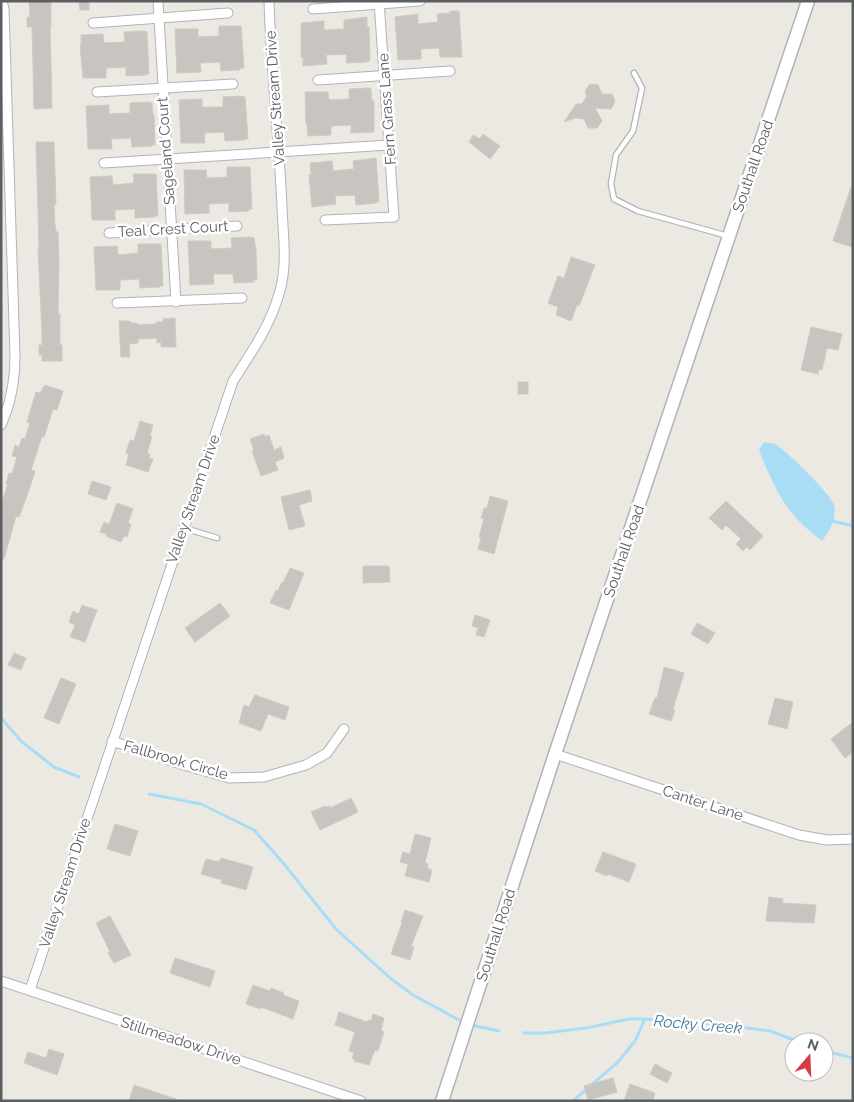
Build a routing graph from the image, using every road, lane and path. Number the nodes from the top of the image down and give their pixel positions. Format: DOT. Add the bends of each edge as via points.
graph roads {
  1 [pos="2,1"];
  2 [pos="158,1"];
  3 [pos="269,1"];
  4 [pos="420,1"];
  5 [pos="808,1"];
  6 [pos="380,3"];
  7 [pos="313,9"];
  8 [pos="228,13"];
  9 [pos="159,18"];
  10 [pos="93,23"];
  11 [pos="450,71"];
  12 [pos="634,73"];
  13 [pos="384,75"];
  14 [pos="318,80"];
  15 [pos="233,84"];
  16 [pos="162,89"];
  17 [pos="97,92"];
  18 [pos="389,145"];
  19 [pos="278,152"];
  20 [pos="167,159"];
  21 [pos="104,163"];
  22 [pos="325,220"];
  23 [pos="237,226"];
  24 [pos="171,230"];
  25 [pos="109,232"];
  26 [pos="729,236"];
  27 [pos="242,298"];
  28 [pos="176,302"];
  29 [pos="117,303"];
  30 [pos="1,425"];
  31 [pos="183,528"];
  32 [pos="216,538"];
  33 [pos="344,730"];
  34 [pos="112,741"];
  35 [pos="555,754"];
  36 [pos="853,839"];
  37 [pos="1,981"];
  38 [pos="30,990"];
  39 [pos="361,1101"];
  40 [pos="442,1101"];
  1 -- 30 [label="street" via="15,376"];
  2 -- 9 [label="street, Sageland Court"];
  3 -- 19 [label="street, Valley Stream Drive"];
  4 -- 6 [label="street"];
  5 -- 26 [label="street, Southall Road"];
  6 -- 7 [label="street"];
  6 -- 13 [label="street, Fern Grass Lane"];
  8 -- 9 [label="street"];
  9 -- 10 [label="street"];
  9 -- 16 [label="street, Sageland Court"];
  11 -- 13 [label="street"];
  12 -- 26 [label="lane" via="642,88 633,131 616,155 611,184 614,199 638,211"];
  13 -- 14 [label="street"];
  13 -- 18 [label="street, Fern Grass Lane"];
  15 -- 16 [label="street"];
  16 -- 17 [label="street"];
  16 -- 20 [label="street, Sageland Court"];
  18 -- 19 [label="street"];
  18 -- 22 [label="street, Fern Grass Lane" via="394,217"];
  19 -- 20 [label="street"];
  19 -- 31 [label="street, Valley Stream Drive" via="284,265 280,292 258,343 233,381"];
  20 -- 21 [label="street"];
  20 -- 24 [label="street, Sageland Court"];
  23 -- 24 [label="street, Teal Crest Court"];
  24 -- 25 [label="street, Teal Crest Court"];
  24 -- 28 [label="street, Sageland Court"];
  26 -- 35 [label="street, Southall Road"];
  27 -- 28 [label="street"];
  28 -- 29 [label="street"];
  31 -- 32 [label="lane"];
  31 -- 34 [label="street, Valley Stream Drive"];
  33 -- 34 [label="street, Fallbrook Circle" via="327,753 306,765 264,777 229,778"];
  34 -- 38 [label="street, Valley Stream Drive"];
  35 -- 36 [label="street, Canter Lane" via="799,835 827,840"];
  35 -- 40 [label="street, Southall Road"];
  37 -- 38 [label="street, Stillmeadow Drive"];
  38 -- 39 [label="street, Stillmeadow Drive"];
}
